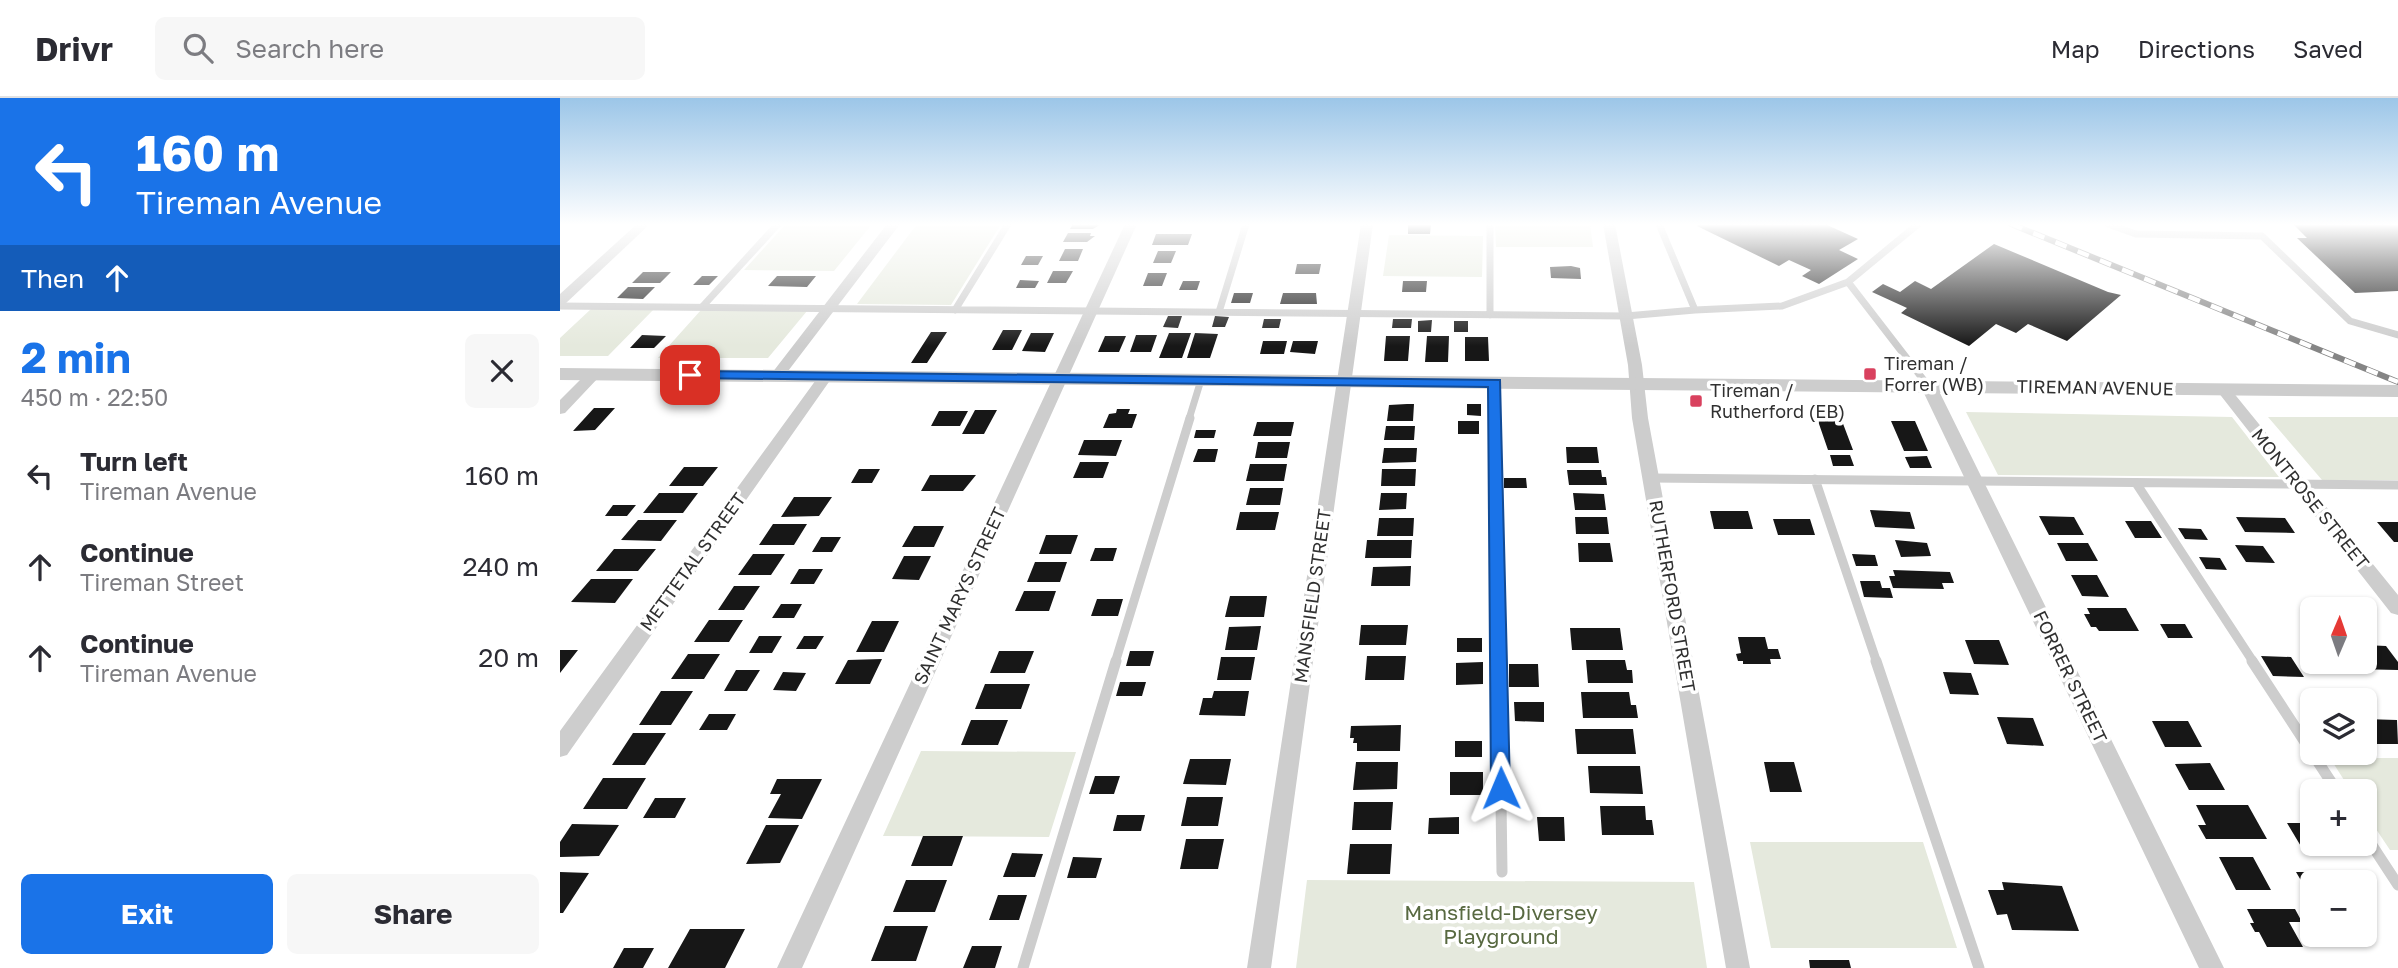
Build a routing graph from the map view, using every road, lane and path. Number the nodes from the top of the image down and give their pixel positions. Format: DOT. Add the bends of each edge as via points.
graph roads {
  1 [pos="601,265"];
  2 [pos="741,265"];
  3 [pos="863,265"];
  4 [pos="984,265"];
  5 [pos="1113,265"];
  6 [pos="1234,265"];
  7 [pos="1361,265"];
  8 [pos="1490,265"];
  9 [pos="1617,265"];
  10 [pos="1676,265"];
  11 [pos="1869,265"];
  12 [pos="2292,265"];
  13 [pos="1848,282"];
  14 [pos="560,303"];
  15 [pos="702,307"];
  16 [pos="829,308"];
  17 [pos="955,310"];
  18 [pos="1695,310"];
  19 [pos="1092,311"];
  20 [pos="1219,312"];
  21 [pos="1354,314"];
  22 [pos="1490,315"];
  23 [pos="1626,316"];
  24 [pos="2398,335"];
  25 [pos="560,374"];
  26 [pos="594,374"];
  27 [pos="777,376"];
  28 [pos="826,376"];
  29 [pos="1061,379"];
  30 [pos="1201,380"];
  31 [pos="1344,382"];
  32 [pos="1495,383"];
  33 [pos="1637,384"];
  34 [pos="1929,387"];
  35 [pos="2223,390"];
  36 [pos="2398,391"];
  37 [pos="560,409"];
  38 [pos="1651,478"];
  39 [pos="1815,479"];
  40 [pos="1975,481"];
  41 [pos="2136,482"];
  42 [pos="2298,484"];
  43 [pos="2398,485"];
  44 [pos="2398,608"];
  45 [pos="560,748"];
  46 [pos="2329,779"];
  47 [pos="2377,853"];
  48 [pos="1502,872"];
  49 [pos="2398,885"];
  50 [pos="789,968"];
  51 [pos="1023,968"];
  52 [pos="1259,968"];
  53 [pos="1738,968"];
  54 [pos="1979,968"];
  55 [pos="2212,968"];
  1 -- 14 [label="street"];
  2 -- 15 [label="lane"];
  3 -- 16 [label="street"];
  4 -- 17 [label="lane"];
  5 -- 19 [label="street, SAINT MARYS STREET"];
  6 -- 20 [label="lane"];
  7 -- 21 [label="street, MANSFIELD STREET"];
  8 -- 22 [label="lane"];
  9 -- 23 [label="street, RUTHERFORD STREET"];
  10 -- 18 [label="lane"];
  11 -- 13 [label="lane"];
  12 -- 24 [label="lane" via="2350,321"];
  13 -- 18 [label="lane" via="1783,306"];
  13 -- 34 [label="lane"];
  14 -- 15 [label="lane"];
  15 -- 16 [label="lane"];
  16 -- 17 [label="lane"];
  16 -- 27 [label="street"];
  17 -- 19 [label="lane"];
  18 -- 23 [label="lane"];
  19 -- 20 [label="lane"];
  19 -- 29 [label="street, SAINT MARYS STREET"];
  20 -- 21 [label="lane"];
  21 -- 22 [label="lane"];
  21 -- 31 [label="street, MANSFIELD STREET"];
  22 -- 23 [label="lane"];
  23 -- 33 [label="street, RUTHERFORD STREET"];
  25 -- 26 [label="street"];
  26 -- 27 [label="street"];
  26 -- 37 [label="street"];
  27 -- 28 [label="street, TIREMAN AVENUE"];
  28 -- 29 [label="street, TIREMAN AVENUE"];
  28 -- 45 [label="street, METTETAL STREET"];
  29 -- 30 [label="street, TIREMAN AVENUE"];
  29 -- 50 [label="street, SAINT MARYS STREET"];
  30 -- 31 [label="street, TIREMAN AVENUE"];
  30 -- 51 [label="lane"];
  31 -- 32 [label="street, TIREMAN AVENUE"];
  31 -- 52 [label="street, MANSFIELD STREET"];
  32 -- 33 [label="street, TIREMAN AVENUE"];
  32 -- 48 [label="lane"];
  33 -- 34 [label="street, TIREMAN AVENUE"];
  33 -- 38 [label="street, RUTHERFORD STREET"];
  34 -- 35 [label="street, TIREMAN AVENUE"];
  34 -- 40 [label="street, FORRER STREET"];
  35 -- 36 [label="street, TIREMAN AVENUE"];
  35 -- 42 [label="street, MONTROSE STREET"];
  38 -- 39 [label="lane"];
  38 -- 53 [label="street, RUTHERFORD STREET"];
  39 -- 40 [label="lane"];
  39 -- 54 [label="lane"];
  40 -- 41 [label="lane"];
  40 -- 55 [label="street, FORRER STREET"];
  41 -- 42 [label="lane"];
  41 -- 46 [label="lane"];
  42 -- 43 [label="lane"];
  42 -- 44 [label="street, MONTROSE STREET"];
  47 -- 49 [label="lane"];
}
